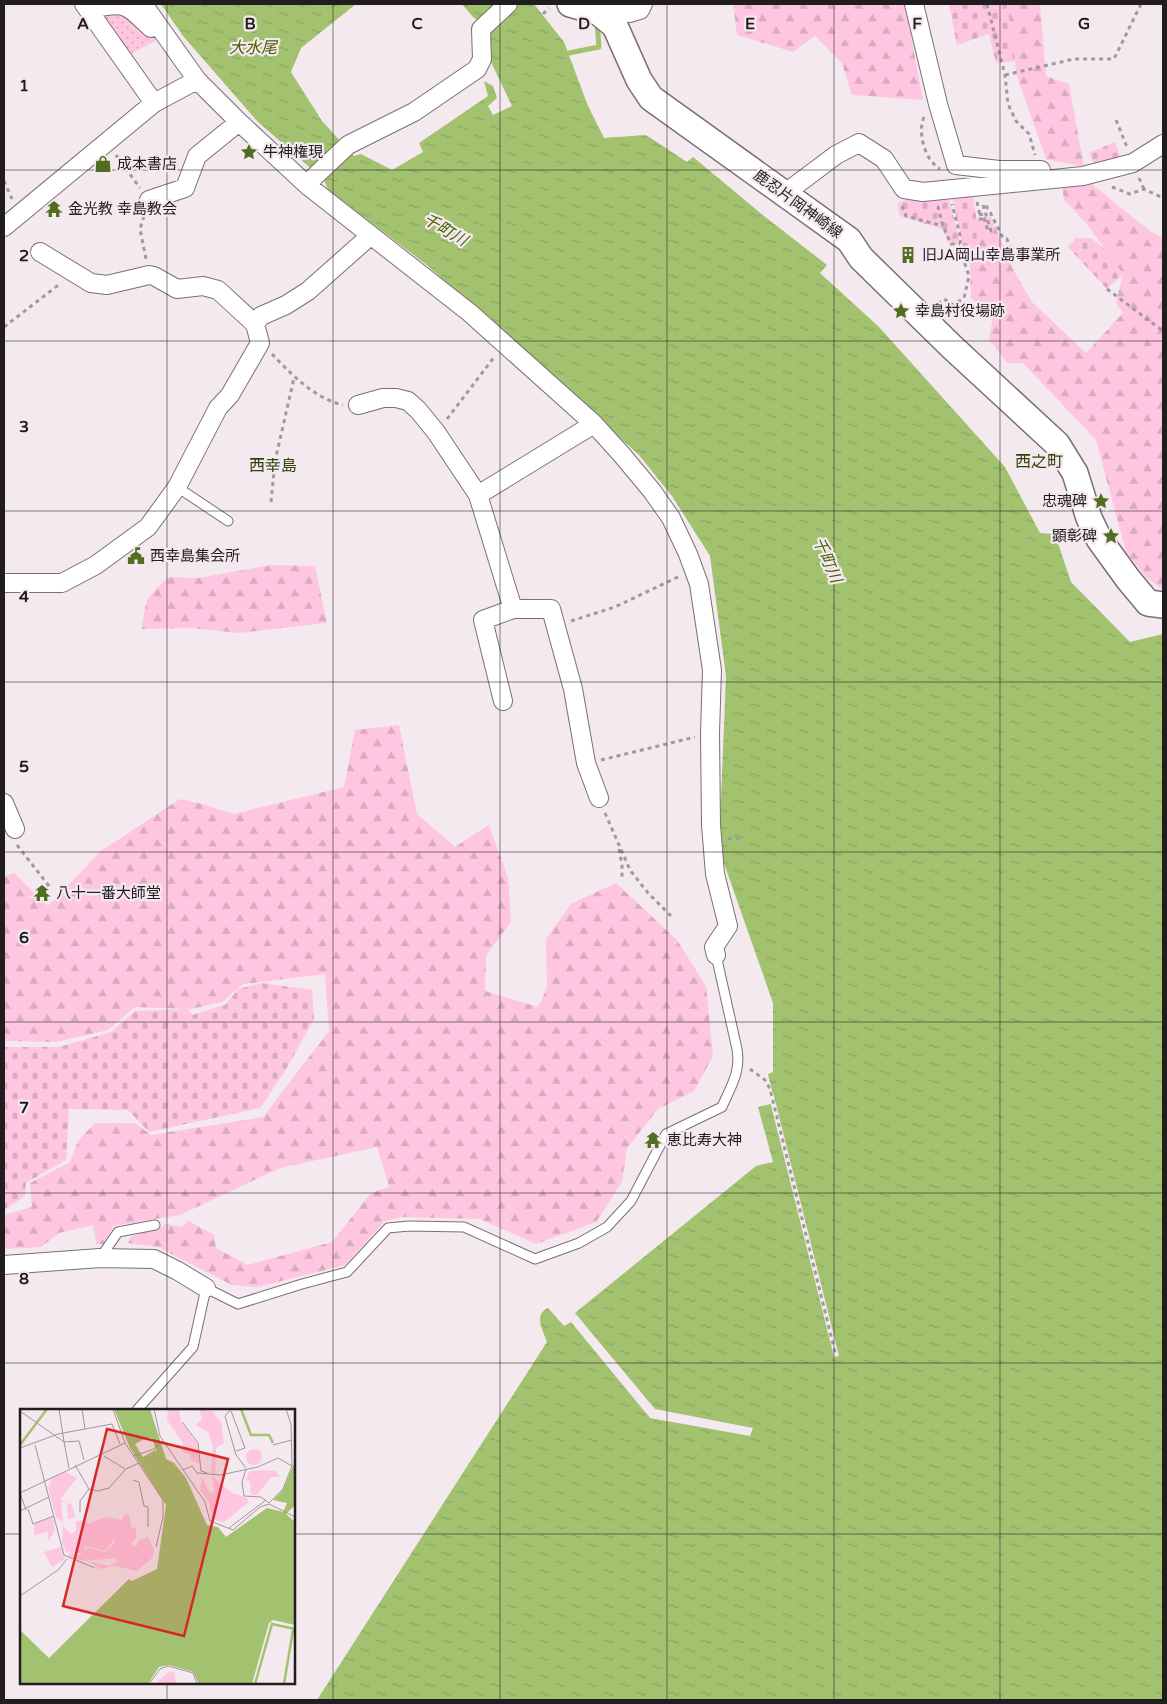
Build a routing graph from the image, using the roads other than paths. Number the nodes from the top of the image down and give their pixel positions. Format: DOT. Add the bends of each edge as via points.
graph roads {
  1 [pos="143,4"];
  2 [pos="508,4"];
  3 [pos="643,4"];
  4 [pos="914,4"];
  5 [pos="559,6"];
  6 [pos="86,7"];
  7 [pos="598,12"];
  8 [pos="166,38"];
  9 [pos="197,80"];
  10 [pos="154,103"];
  11 [pos="239,122"];
  12 [pos="1163,144"];
  13 [pos="1084,176"];
  14 [pos="311,181"];
  15 [pos="784,194"];
  16 [pos="149,200"];
  17 [pos="4,227"];
  18 [pos="370,236"];
  19 [pos="40,252"];
  20 [pos="255,324"];
  21 [pos="358,405"];
  22 [pos="594,424"];
  23 [pos="177,487"];
  24 [pos="478,495"];
  25 [pos="228,521"];
  26 [pos="4,583"];
  27 [pos="1163,605"];
  28 [pos="513,609"];
  29 [pos="503,702"];
  30 [pos="599,798"];
  31 [pos="716,955"];
  32 [pos="155,1225"];
  33 [pos="100,1258"];
  34 [pos="4,1265"];
  35 [pos="206,1288"];
  36 [pos="138,1409"];
  1 -- 8 [label="street"];
  2 -- 14 [label="street" via="480,29 482,59 478,69 414,112 348,145"];
  3 -- 7 [label="street" via="640,10 630,13"];
  4 -- 13 [label="street" via="956,165 999,170 1044,170"];
  5 -- 7 [label="main road, 鹿忍片岡神崎線"];
  6 -- 8 [label="street" via="126,6 158,35"];
  6 -- 10 [label="street"];
  7 -- 15 [label="main road, 鹿忍片岡神崎線" via="615,26 639,80 651,98"];
  8 -- 9 [label="street"];
  9 -- 10 [label="street"];
  9 -- 11 [label="street"];
  10 -- 17 [label="street"];
  11 -- 14 [label="street"];
  11 -- 16 [label="street" via="197,156 185,188"];
  12 -- 13 [label="street" via="1133,163"];
  13 -- 15 [label="street" via="923,192 904,189 884,159 859,143 836,155"];
  14 -- 18 [label="street"];
  15 -- 27 [label="main road, 鹿忍片岡神崎線" via="849,240 861,258 1057,444 1075,473 1099,539 1148,603"];
  18 -- 20 [label="street" via="308,291 261,316"];
  18 -- 22 [label="street" via="470,313"];
  19 -- 20 [label="street" via="99,285 149,275 177,289 203,286 218,290"];
  20 -- 23 [label="street" via="260,343 230,395 218,408"];
  21 -- 24 [label="street" via="383,398 408,401 436,432"];
  22 -- 24 [label="street"];
  22 -- 31 [label="street" via="666,511 699,584 712,675 710,733 714,874 728,926 714,947"];
  23 -- 25 [label="lane"];
  23 -- 26 [label="street" via="148,527 96,565 62,583"];
  24 -- 28 [label="street"];
  28 -- 29 [label="street" via="482,620"];
  28 -- 30 [label="street" via="551,609 573,690 586,763"];
  31 -- 35 [label="lane" via="739,1062 738,1072 722,1107 666,1134 631,1201 607,1227 579,1243 534,1259 464,1227 388,1228 346,1272 238,1304"];
  32 -- 33 [label="lane" via="118,1232"];
  33 -- 34 [label="street"];
  33 -- 35 [label="street" via="154,1259"];
  35 -- 36 [label="lane" via="193,1347"];
}
